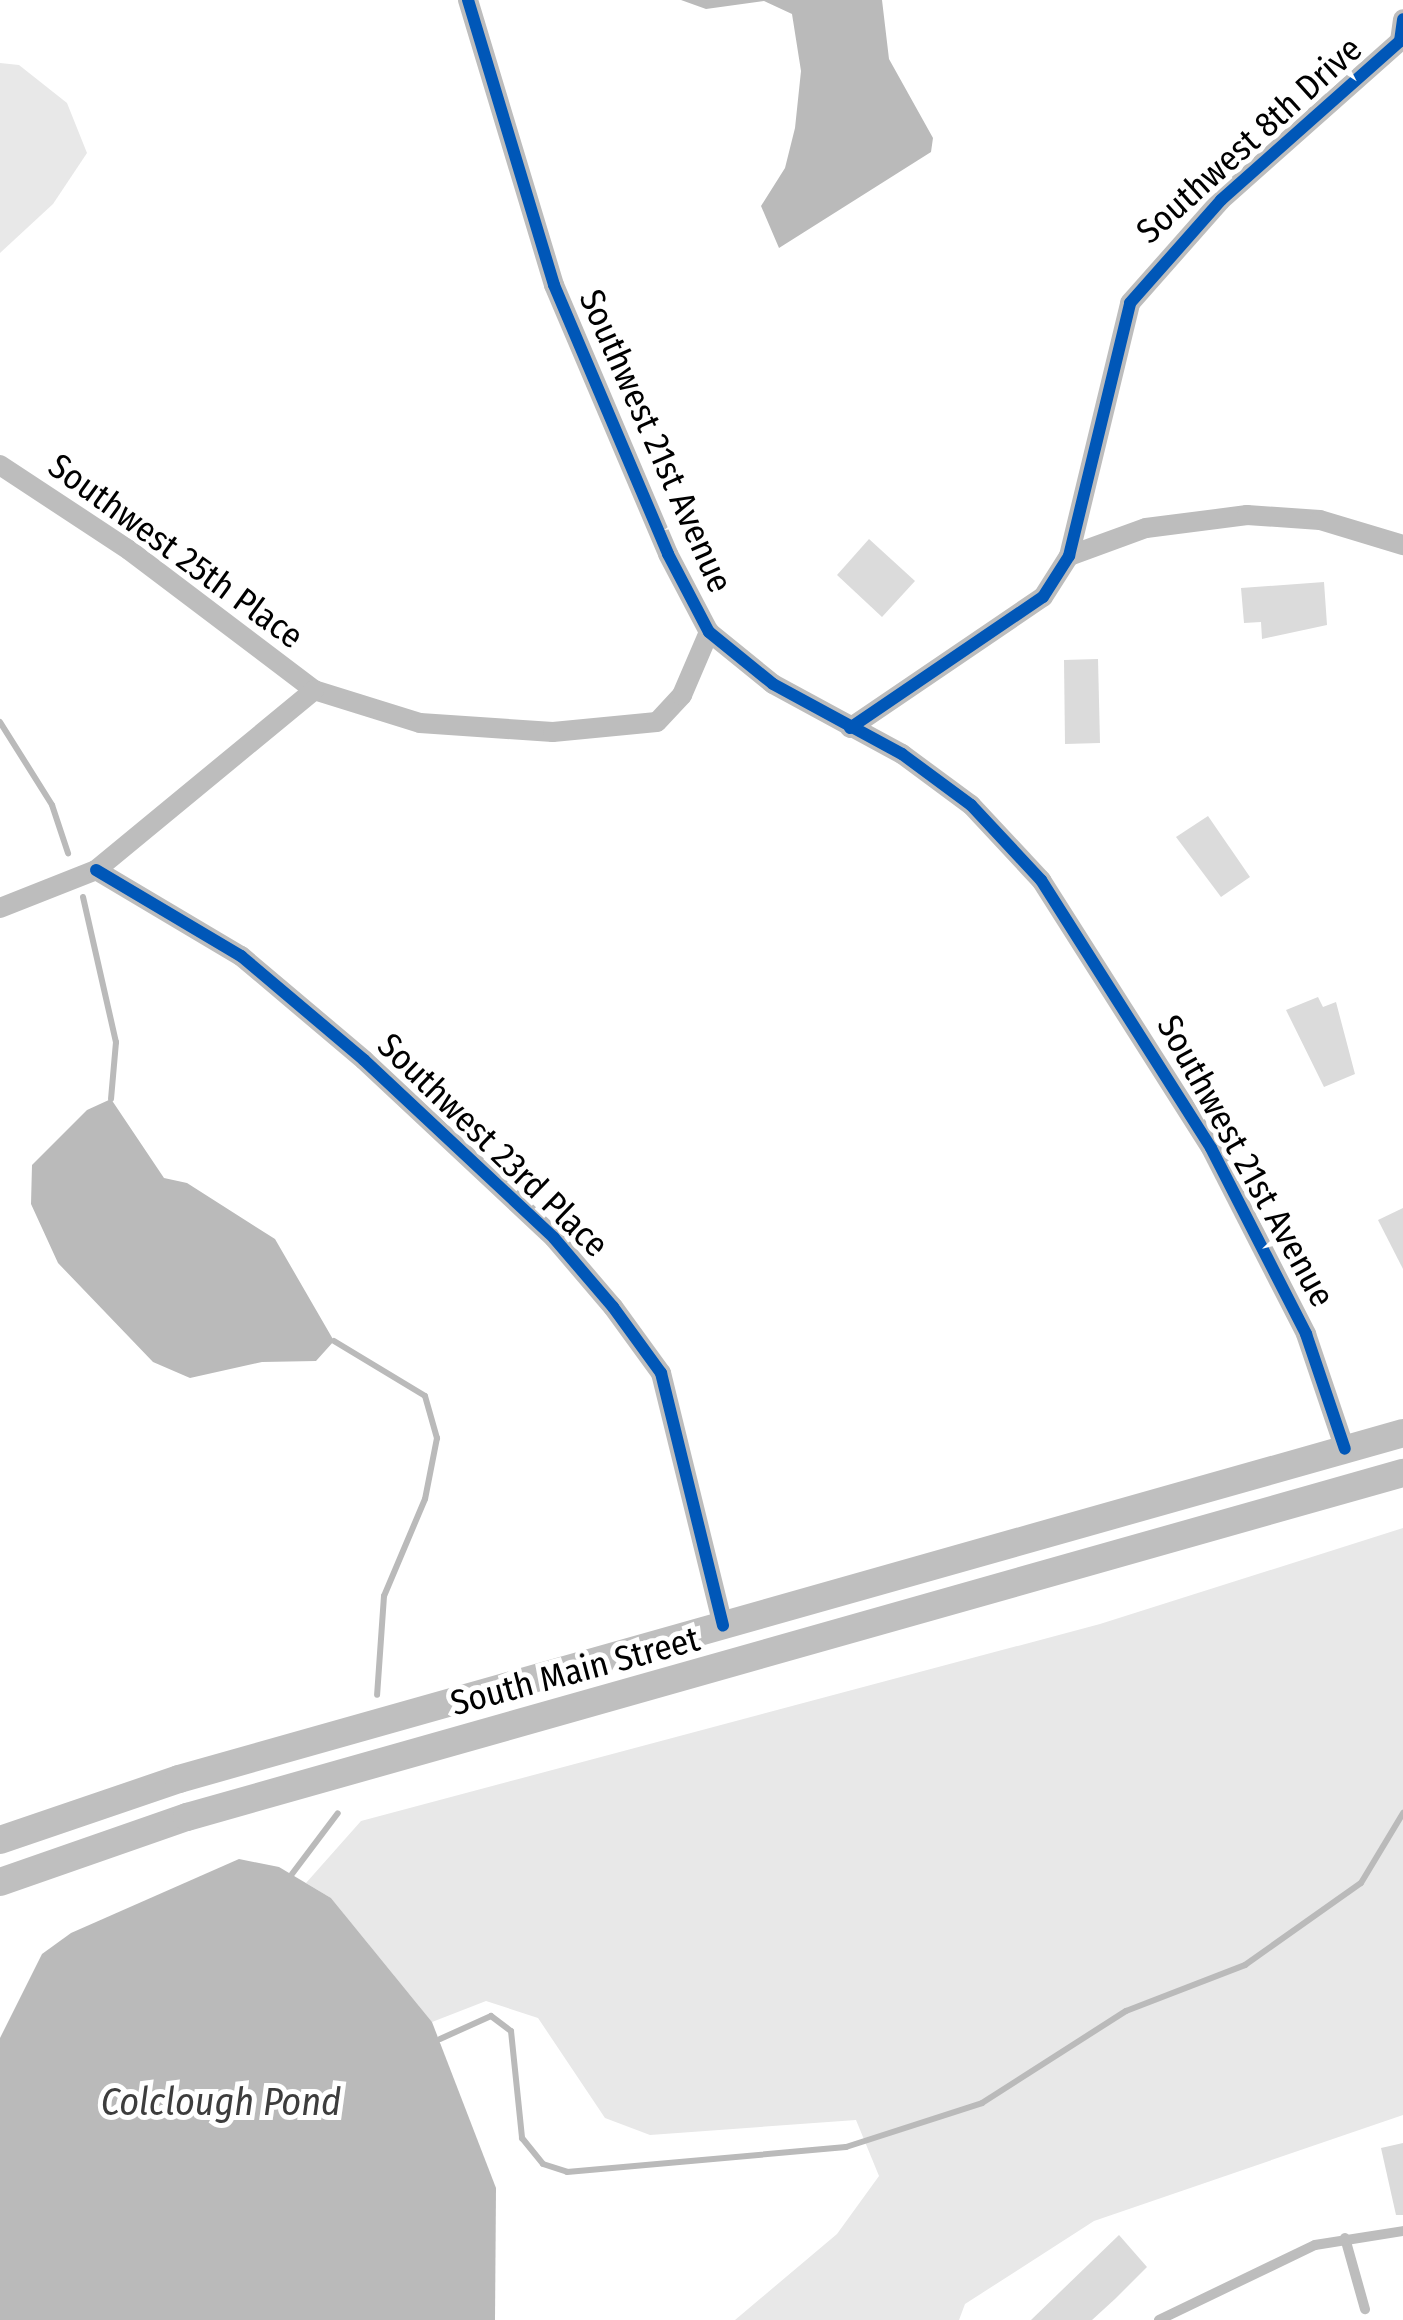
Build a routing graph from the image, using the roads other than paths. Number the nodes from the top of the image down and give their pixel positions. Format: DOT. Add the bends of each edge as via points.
graph roads {
  1 [pos="468,0"];
  2 [pos="1403,19"];
  3 [pos="0,466"];
  4 [pos="1403,545"];
  5 [pos="1069,556"];
  6 [pos="710,632"];
  7 [pos="314,690"];
  8 [pos="850,728"];
  9 [pos="96,870"];
  10 [pos="0,908"];
  11 [pos="1403,1433"];
  12 [pos="1346,1449"];
  13 [pos="1403,1473"];
  14 [pos="1352,1488"];
  15 [pos="723,1626"];
  16 [pos="732,1666"];
  17 [pos="0,1840"];
  18 [pos="0,1882"];
  19 [pos="1403,2231"];
  20 [pos="1345,2238"];
  21 [pos="1365,2309"];
  22 [pos="1159,2320"];
  1 -- 6 [label="street, Southwest 21st Avenue" via="554,285 668,554"];
  2 -- 5 [label="street, Southwest 8th Drive" via="1400,42 1221,200 1130,303"];
  3 -- 7 [label="street, Southwest 25th Place" via="129,550"];
  4 -- 5 [label="street" via="1320,520 1248,515 1146,528"];
  5 -- 8 [label="street, Southwest 8th Drive" via="1043,598"];
  6 -- 7 [label="street" via="682,695 657,722 626,730 420,723"];
  6 -- 8 [label="street, Southwest 21st Avenue" via="773,684"];
  7 -- 9 [label="street"];
  8 -- 12 [label="street, Southwest 21st Avenue" via="972,805 1062,911 1211,1148 1306,1334"];
  9 -- 10 [label="street"];
  9 -- 15 [label="street, Southwest 23rd Place" via="240,956 296,1002 554,1238 613,1306 661,1373"];
  11 -- 12 [label="main road, South Main Street"];
  12 -- 14 [label="main road"];
  12 -- 15 [label="main road, South Main Street"];
  13 -- 14 [label="main road, South Main Street"];
  14 -- 16 [label="main road, South Main Street"];
  15 -- 16 [label="main road"];
  15 -- 17 [label="main road, South Main Street" via="179,1779"];
  16 -- 18 [label="main road, South Main Street" via="187,1817"];
  19 -- 20 [label="lane"];
  20 -- 21 [label="lane"];
  20 -- 22 [label="lane" via="1210,2290"];
}
